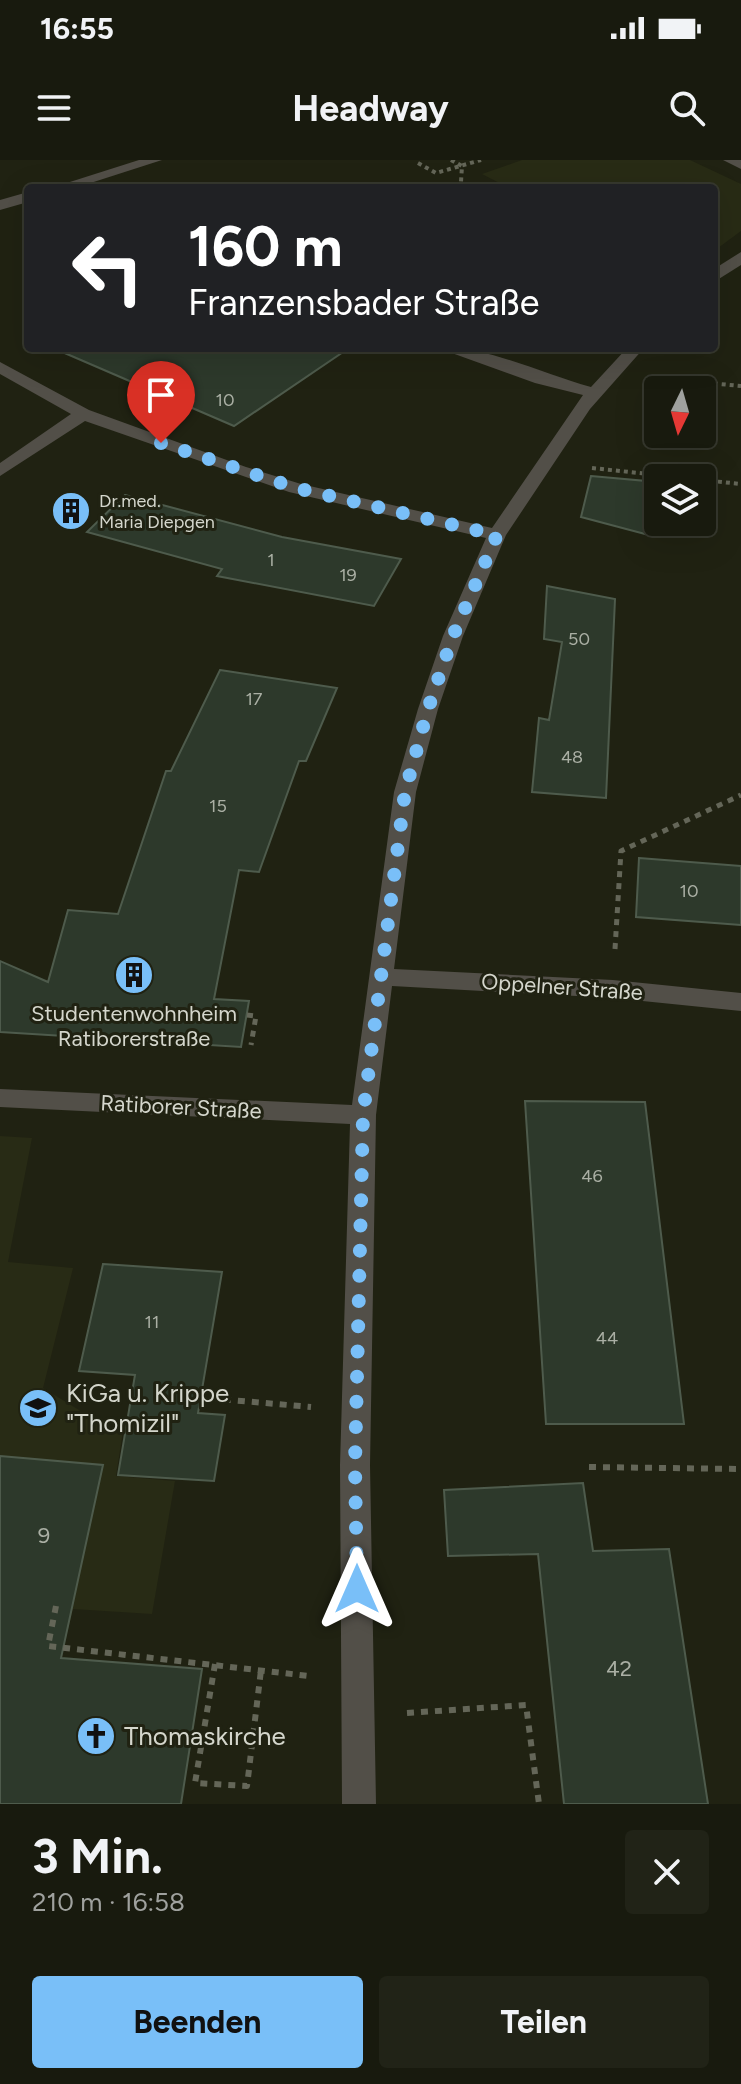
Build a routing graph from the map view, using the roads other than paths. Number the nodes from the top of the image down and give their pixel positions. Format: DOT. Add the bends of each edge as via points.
graph roads {
  1 [pos="155,160"];
  2 [pos="730,160"];
  3 [pos="741,165"];
  4 [pos="91,179"];
  5 [pos="73,184"];
  6 [pos="99,184"];
  7 [pos="24,198"];
  8 [pos="0,205"];
  9 [pos="741,257"];
  10 [pos="718,274"];
  11 [pos="466,352"];
  12 [pos="633,352"];
  13 [pos="0,367"];
  14 [pos="594,393"];
  15 [pos="83,414"];
  16 [pos="0,471"];
  17 [pos="497,535"];
  18 [pos="382,977"];
  19 [pos="741,1002"];
  20 [pos="0,1098"];
  21 [pos="363,1115"];
  22 [pos="359,1804"];
  1 -- 4 [label="street"];
  2 -- 3 [label="street"];
  4 -- 5 [label="street"];
  4 -- 6 [label="street"];
  7 -- 8 [label="street"];
  9 -- 10 [label="street"];
  11 -- 14 [label="street"];
  12 -- 14 [label="street"];
  13 -- 15 [label="street"];
  14 -- 17 [label="street"];
  15 -- 16 [label="street"];
  15 -- 17 [label="street" via="296,488"];
  17 -- 18 [label="street" via="453,636 405,792"];
  18 -- 19 [label="street, Oppelner Straße" via="613,989"];
  18 -- 21 [label="street"];
  20 -- 21 [label="street, Ratiborer Straße"];
  21 -- 22 [label="street" via="356,1411"];
}
